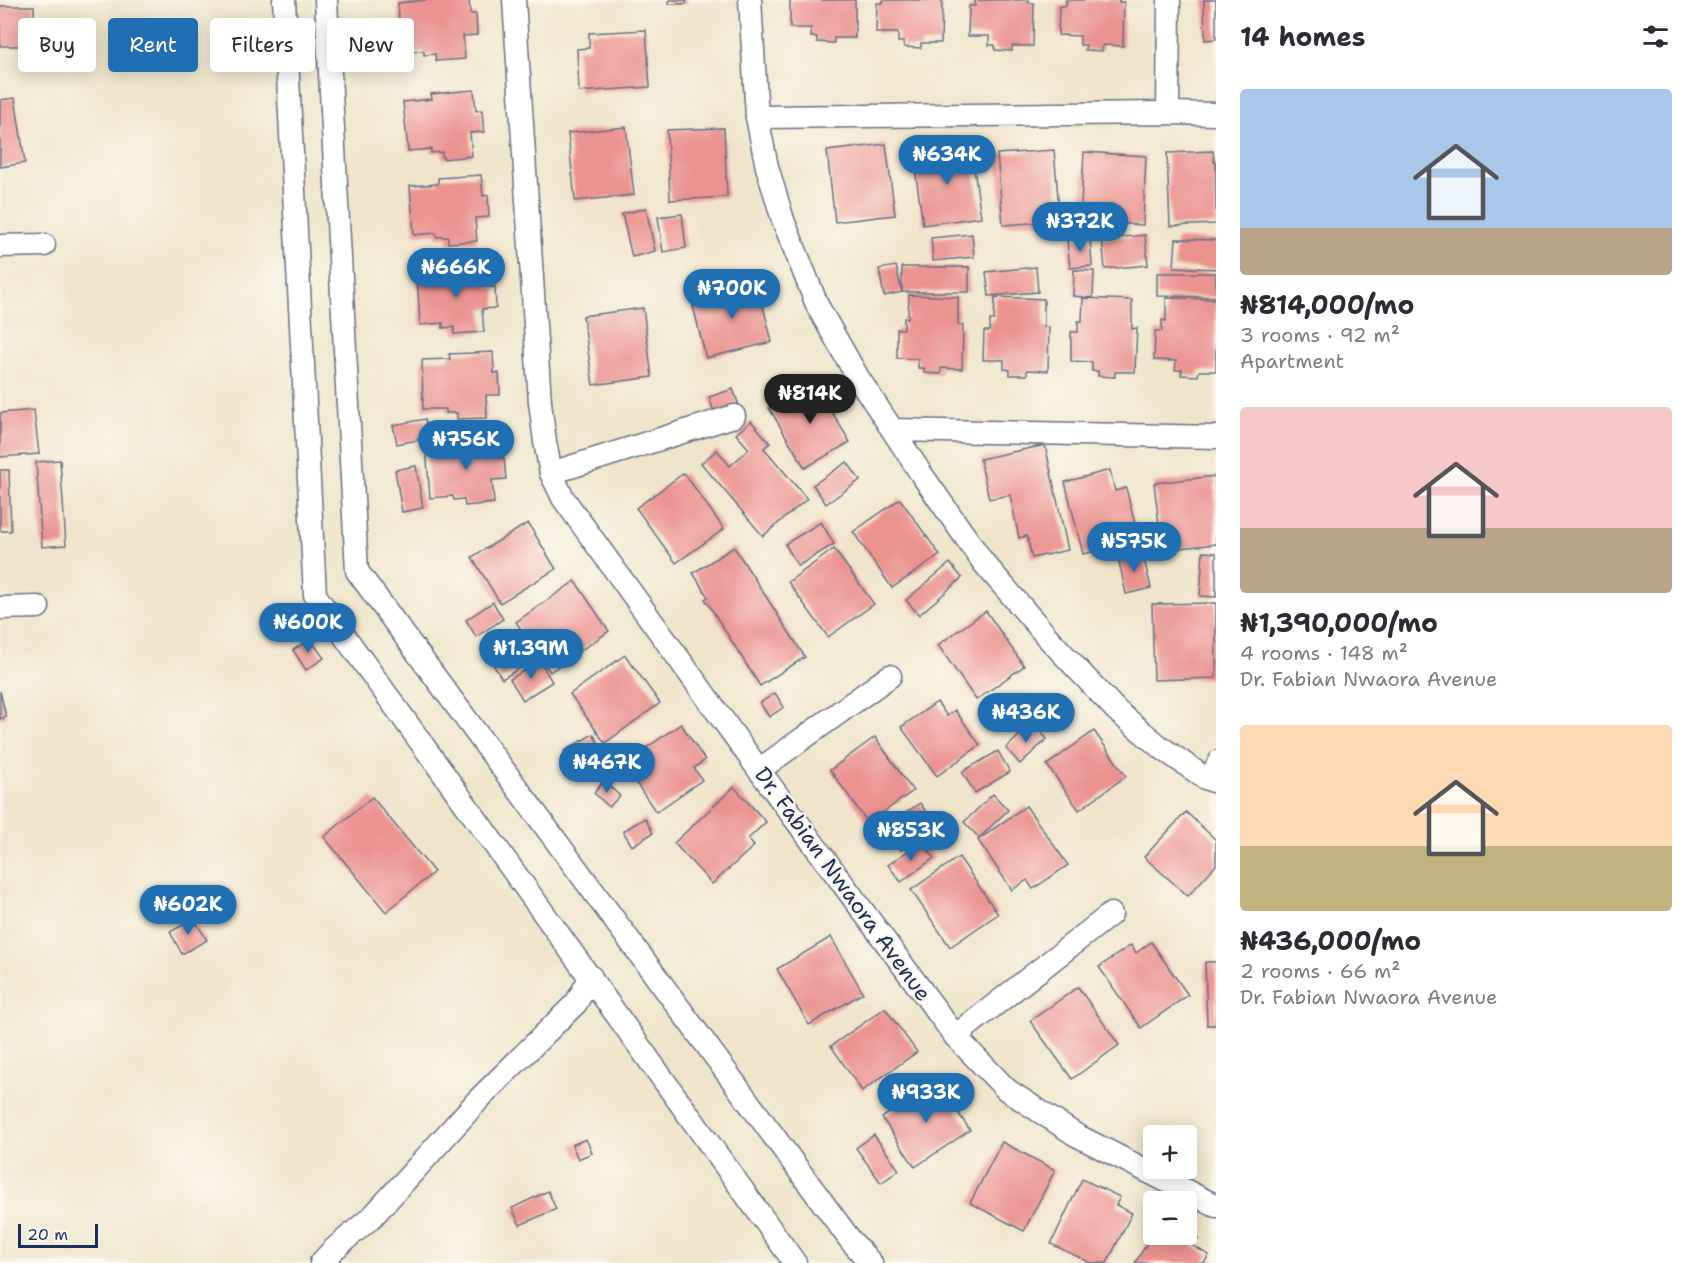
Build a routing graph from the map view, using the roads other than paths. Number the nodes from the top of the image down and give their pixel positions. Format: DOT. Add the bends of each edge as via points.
graph roads {
  1 [pos="284,0"];
  2 [pos="326,0"];
  3 [pos="514,0"];
  4 [pos="750,0"];
  5 [pos="1169,0"];
  6 [pos="1168,113"];
  7 [pos="1216,114"];
  8 [pos="757,117"];
  9 [pos="44,245"];
  10 [pos="0,246"];
  11 [pos="734,416"];
  12 [pos="893,430"];
  13 [pos="1216,436"];
  14 [pos="551,473"];
  15 [pos="38,607"];
  16 [pos="0,608"];
  17 [pos="890,676"];
  18 [pos="1216,757"];
  19 [pos="759,770"];
  20 [pos="1210,780"];
  21 [pos="1111,914"];
  22 [pos="591,977"];
  23 [pos="955,1036"];
  24 [pos="1216,1206"];
  25 [pos="321,1263"];
  26 [pos="795,1263"];
  27 [pos="871,1263"];
  1 -- 22 [label="street" via="315,595"];
  2 -- 27 [label="street" via="357,571"];
  3 -- 14 [label="street, Dr. Fabian Nwaora Avenue" via="540,402"];
  4 -- 8 [label="street"];
  5 -- 6 [label="street"];
  6 -- 7 [label="street"];
  6 -- 8 [label="street"];
  8 -- 12 [label="street" via="783,220 818,307"];
  9 -- 10 [label="street"];
  11 -- 14 [label="street"];
  12 -- 13 [label="street"];
  12 -- 20 [label="street" via="982,562 1049,639 1117,711 1159,746"];
  14 -- 19 [label="street, Dr. Fabian Nwaora Avenue" via="563,498"];
  15 -- 16 [label="street"];
  17 -- 19 [label="street"];
  18 -- 20 [label="lane"];
  19 -- 23 [label="street, Dr. Fabian Nwaora Avenue"];
  21 -- 23 [label="street"];
  22 -- 25 [label="street" via="576,1003 480,1098 373,1216"];
  22 -- 26 [label="street"];
  23 -- 24 [label="street, Dr. Fabian Nwaora Avenue" via="1007,1089 1076,1136"];
}
